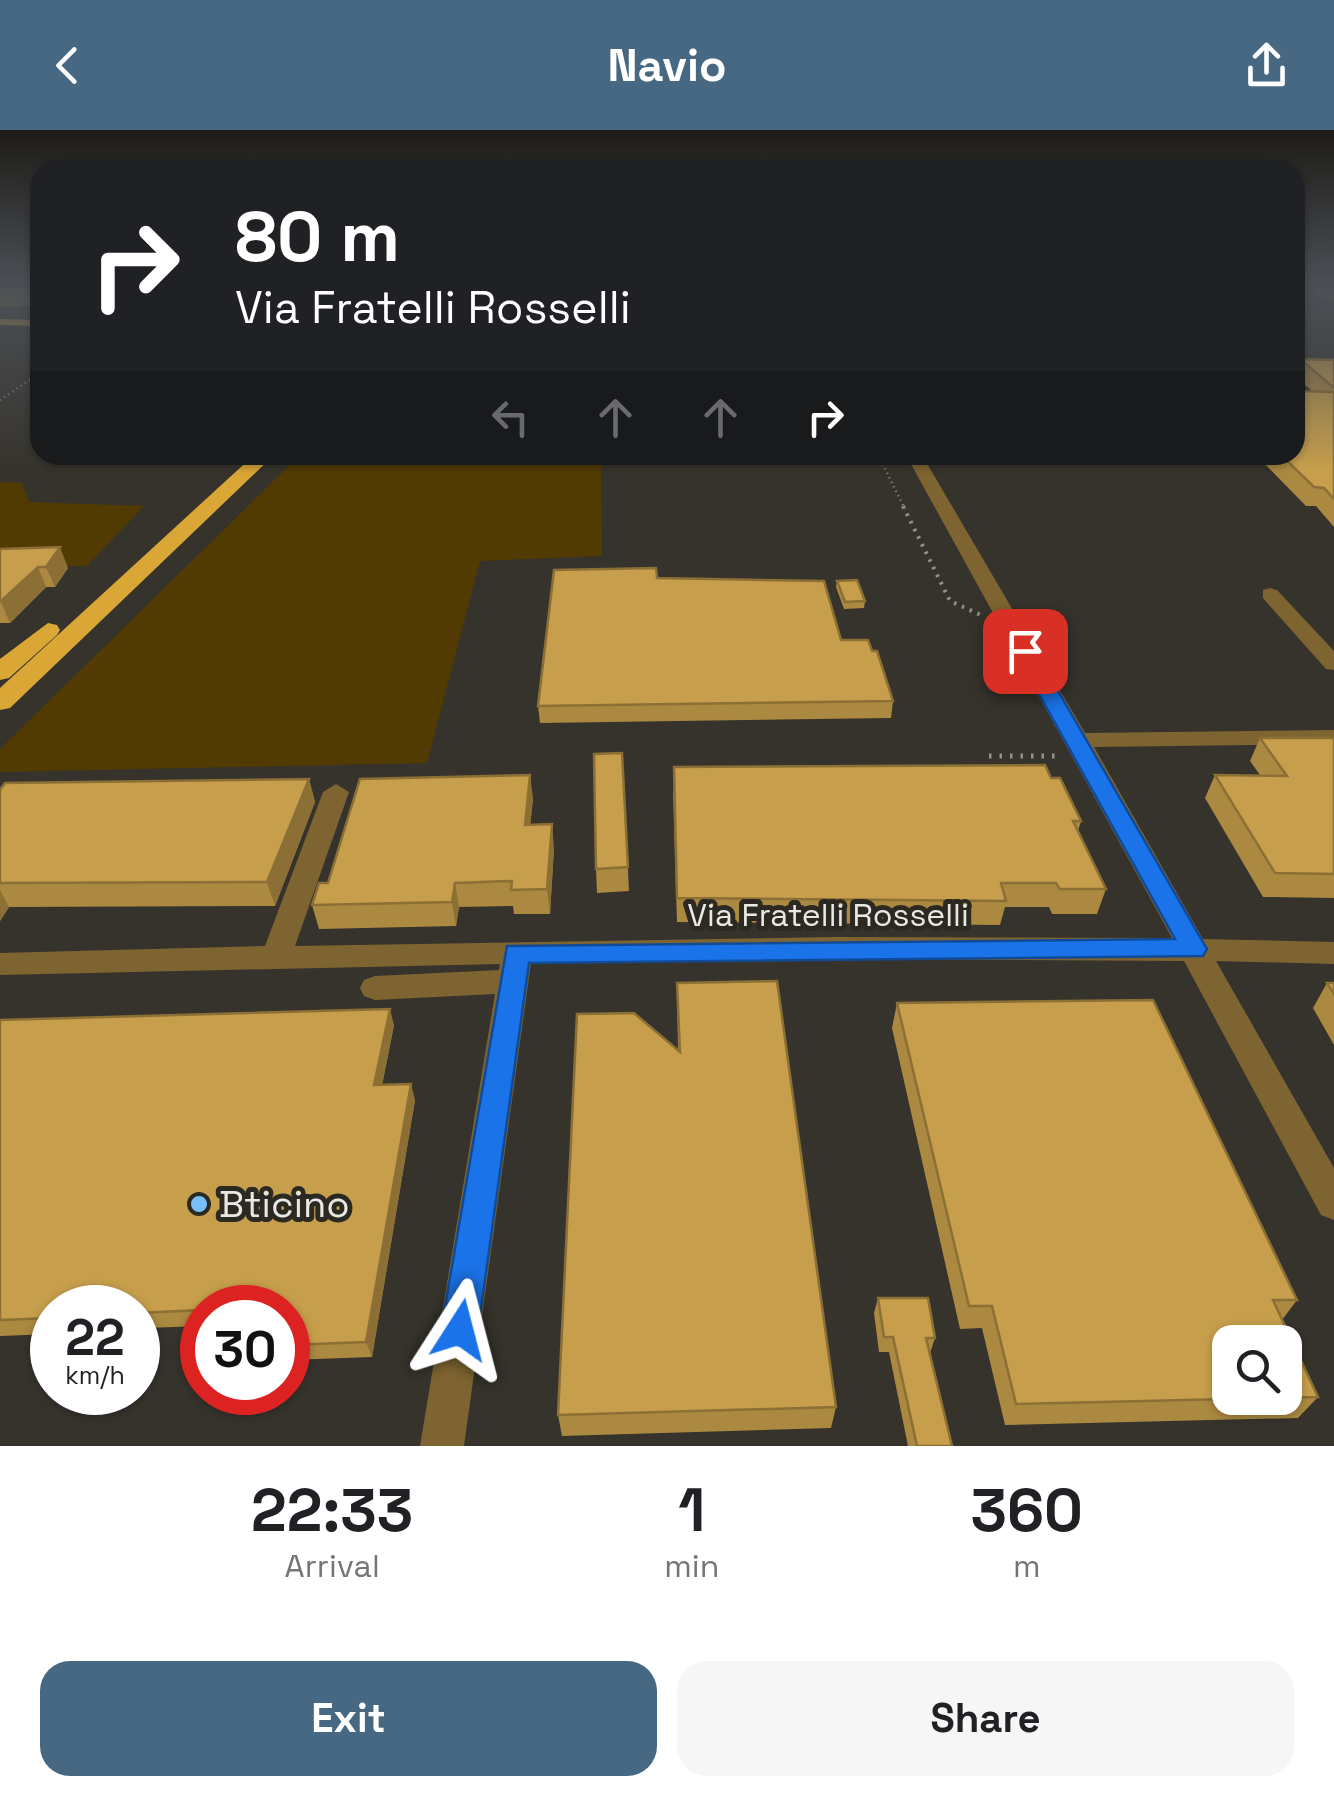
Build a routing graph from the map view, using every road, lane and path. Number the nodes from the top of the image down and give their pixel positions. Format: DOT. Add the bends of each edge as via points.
graph roads {
  1 [pos="30,380"];
  2 [pos="0,400"];
  3 [pos="233,465"];
  4 [pos="254,465"];
  5 [pos="883,465"];
  6 [pos="919,465"];
  7 [pos="1270,594"];
  8 [pos="986,617"];
  9 [pos="1334,664"];
  10 [pos="0,672"];
  11 [pos="0,702"];
  12 [pos="1334,737"];
  13 [pos="1053,739"];
  14 [pos="1070,748"];
  15 [pos="988,756"];
  16 [pos="1069,768"];
  17 [pos="336,792"];
  18 [pos="1194,949"];
  19 [pos="1334,953"];
  20 [pos="276,958"];
  21 [pos="0,964"];
  22 [pos="515,967"];
  23 [pos="375,988"];
  24 [pos="1334,1203"];
  25 [pos="442,1446"];
  1 -- 2 [label="path"];
  3 -- 10 [label="highway"];
  4 -- 11 [label="highway"];
  5 -- 8 [label="path" via="950,601"];
  6 -- 14 [label="street"];
  7 -- 9 [label="street"];
  12 -- 14 [label="street"];
  13 -- 14 [label="path"];
  14 -- 15 [label="path"];
  14 -- 16 [label="path"];
  14 -- 18 [label="street"];
  17 -- 20 [label="street"];
  18 -- 19 [label="street, Via Fratelli Rosselli"];
  18 -- 22 [label="street, Via Fratelli Rosselli"];
  18 -- 24 [label="street"];
  20 -- 21 [label="street, Via Fratelli Rosselli"];
  20 -- 22 [label="street, Via Fratelli Rosselli" via="462,954"];
  22 -- 23 [label="street"];
  22 -- 25 [label="street"];
}
